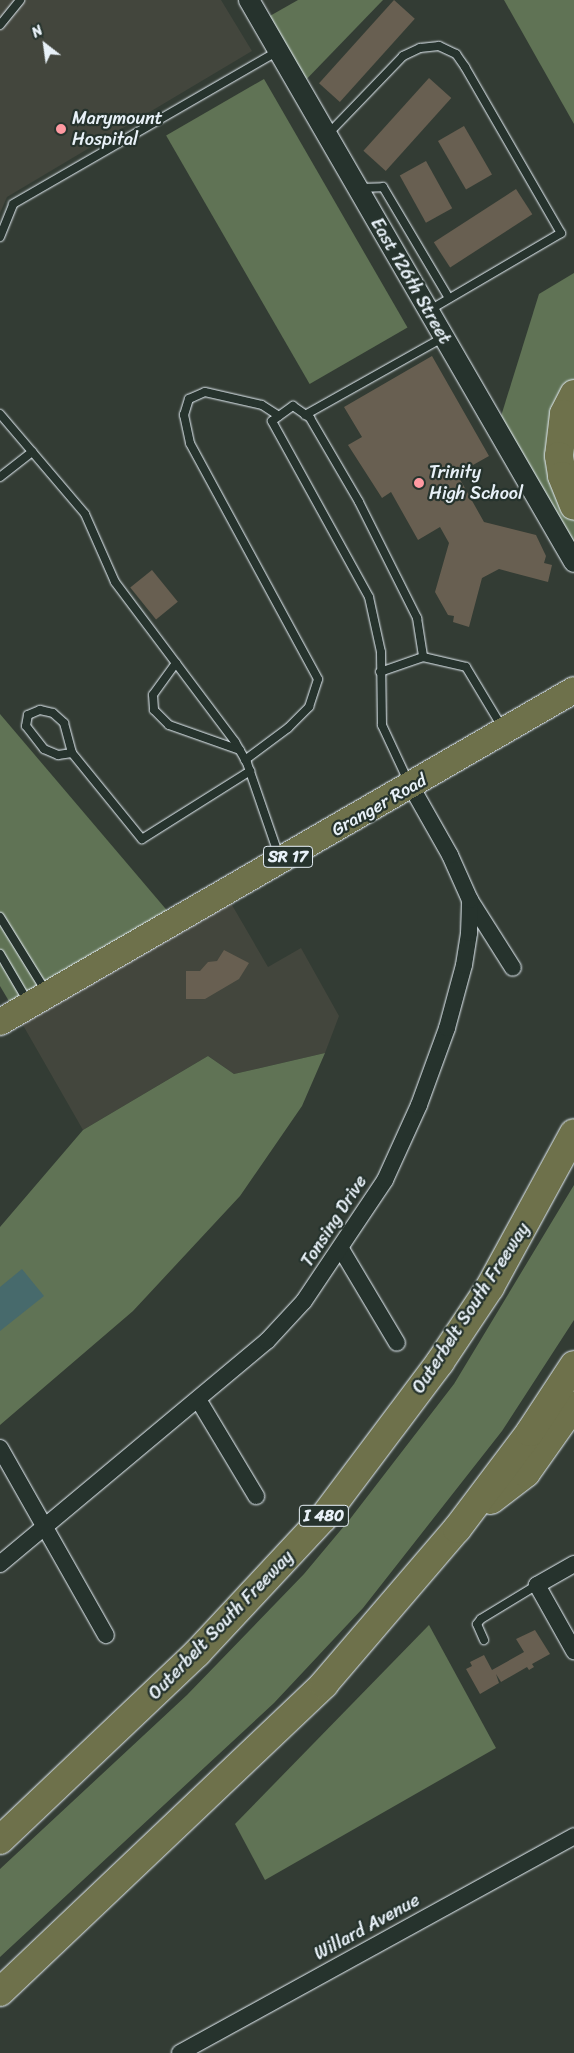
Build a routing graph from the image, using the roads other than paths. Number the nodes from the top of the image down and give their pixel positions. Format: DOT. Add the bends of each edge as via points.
graph roads {
  1 [pos="20,0"];
  2 [pos="249,0"];
  3 [pos="0,25"];
  4 [pos="278,51"];
  5 [pos="327,135"];
  6 [pos="358,188"];
  7 [pos="0,236"];
  8 [pos="449,298"];
  9 [pos="428,310"];
  10 [pos="444,337"];
  11 [pos="574,394"];
  12 [pos="306,414"];
  13 [pos="0,415"];
  14 [pos="279,416"];
  15 [pos="32,452"];
  16 [pos="0,477"];
  17 [pos="574,506"];
  18 [pos="574,562"];
  19 [pos="423,657"];
  20 [pos="176,663"];
  21 [pos="380,672"];
  22 [pos="574,690"];
  23 [pos="504,731"];
  24 [pos="240,750"];
  25 [pos="72,753"];
  26 [pos="245,760"];
  27 [pos="250,771"];
  28 [pos="411,786"];
  29 [pos="281,862"];
  30 [pos="470,900"];
  31 [pos="0,917"];
  32 [pos="0,954"];
  33 [pos="513,968"];
  34 [pos="39,1000"];
  35 [pos="0,1022"];
  36 [pos="574,1133"];
  37 [pos="341,1249"];
  38 [pos="397,1343"];
  39 [pos="574,1365"];
  40 [pos="199,1400"];
  41 [pos="574,1405"];
  42 [pos="0,1448"];
  43 [pos="256,1496"];
  44 [pos="47,1526"];
  45 [pos="457,1529"];
  46 [pos="0,1564"];
  47 [pos="574,1564"];
  48 [pos="537,1585"];
  49 [pos="106,1635"];
  50 [pos="484,1640"];
  51 [pos="574,1651"];
  52 [pos="574,1836"];
  53 [pos="0,1840"];
  54 [pos="0,1992"];
  55 [pos="180,2053"];
  1 -- 3 [label="lane"];
  2 -- 4 [label="street, East 126th Street"];
  4 -- 5 [label="street, East 126th Street"];
  4 -- 7 [label="lane" via="13,204"];
  5 -- 6 [label="street, East 126th Street"];
  5 -- 8 [label="lane" via="403,56 420,48 439,46 456,54 561,233"];
  6 -- 8 [label="lane" via="383,187"];
  6 -- 9 [label="street, East 126th Street"];
  8 -- 9 [label="lane"];
  9 -- 10 [label="street, East 126th Street"];
  10 -- 12 [label="lane"];
  10 -- 18 [label="street, East 126th Street"];
  11 -- 17 [label="highway" via="564,414 559,456 562,476"];
  12 -- 14 [label="lane" via="293,406"];
  12 -- 19 [label="lane" via="359,502 417,618"];
  13 -- 15 [label="lane"];
  14 -- 21 [label="lane" via="272,421 369,597 381,652"];
  14 -- 26 [label="lane" via="262,405 205,392 189,399 184,415 190,443 318,678 309,707 288,728"];
  15 -- 16 [label="lane"];
  15 -- 20 [label="lane" via="85,514 115,582"];
  19 -- 21 [label="lane"];
  19 -- 23 [label="lane" via="466,667"];
  20 -- 24 [label="lane"];
  20 -- 24 [label="lane" via="153,695 154,710 169,725"];
  21 -- 28 [label="lane" via="382,725"];
  22 -- 23 [label="main road, Granger Road / SR 17"];
  23 -- 28 [label="main road, Granger Road / SR 17"];
  24 -- 26 [label="lane"];
  25 -- 25 [label="lane" via="64,723 53,713 40,710 28,715 26,726 44,749 58,755"];
  25 -- 27 [label="lane" via="142,839"];
  26 -- 27 [label="lane"];
  27 -- 29 [label="lane"];
  28 -- 29 [label="main road, Granger Road / SR 17"];
  28 -- 30 [label="street, Tonsing Drive" via="450,855"];
  29 -- 34 [label="main road, Granger Road / SR 17"];
  30 -- 33 [label="street"];
  30 -- 37 [label="street, Tonsing Drive" via="464,965 419,1105 385,1180"];
  31 -- 34 [label="lane"];
  32 -- 34 [label="lane"];
  34 -- 35 [label="main road, Granger Road / SR 17"];
  36 -- 53 [label="highway, Outerbelt South Freeway / I 480" via="490,1287 440,1362 323,1518 197,1653"];
  37 -- 38 [label="street"];
  37 -- 40 [label="street, Tonsing Drive" via="304,1301 267,1341"];
  39 -- 45 [label="highway" via="530,1432"];
  40 -- 43 [label="street"];
  40 -- 44 [label="street, Tonsing Drive"];
  41 -- 45 [label="highway" via="526,1473"];
  42 -- 44 [label="street"];
  44 -- 46 [label="street, Tonsing Drive"];
  44 -- 49 [label="street"];
  45 -- 54 [label="highway" via="318,1691"];
  47 -- 48 [label="street"];
  48 -- 50 [label="lane" via="476,1624"];
  48 -- 51 [label="street"];
  52 -- 55 [label="street, Willard Avenue"];
}
